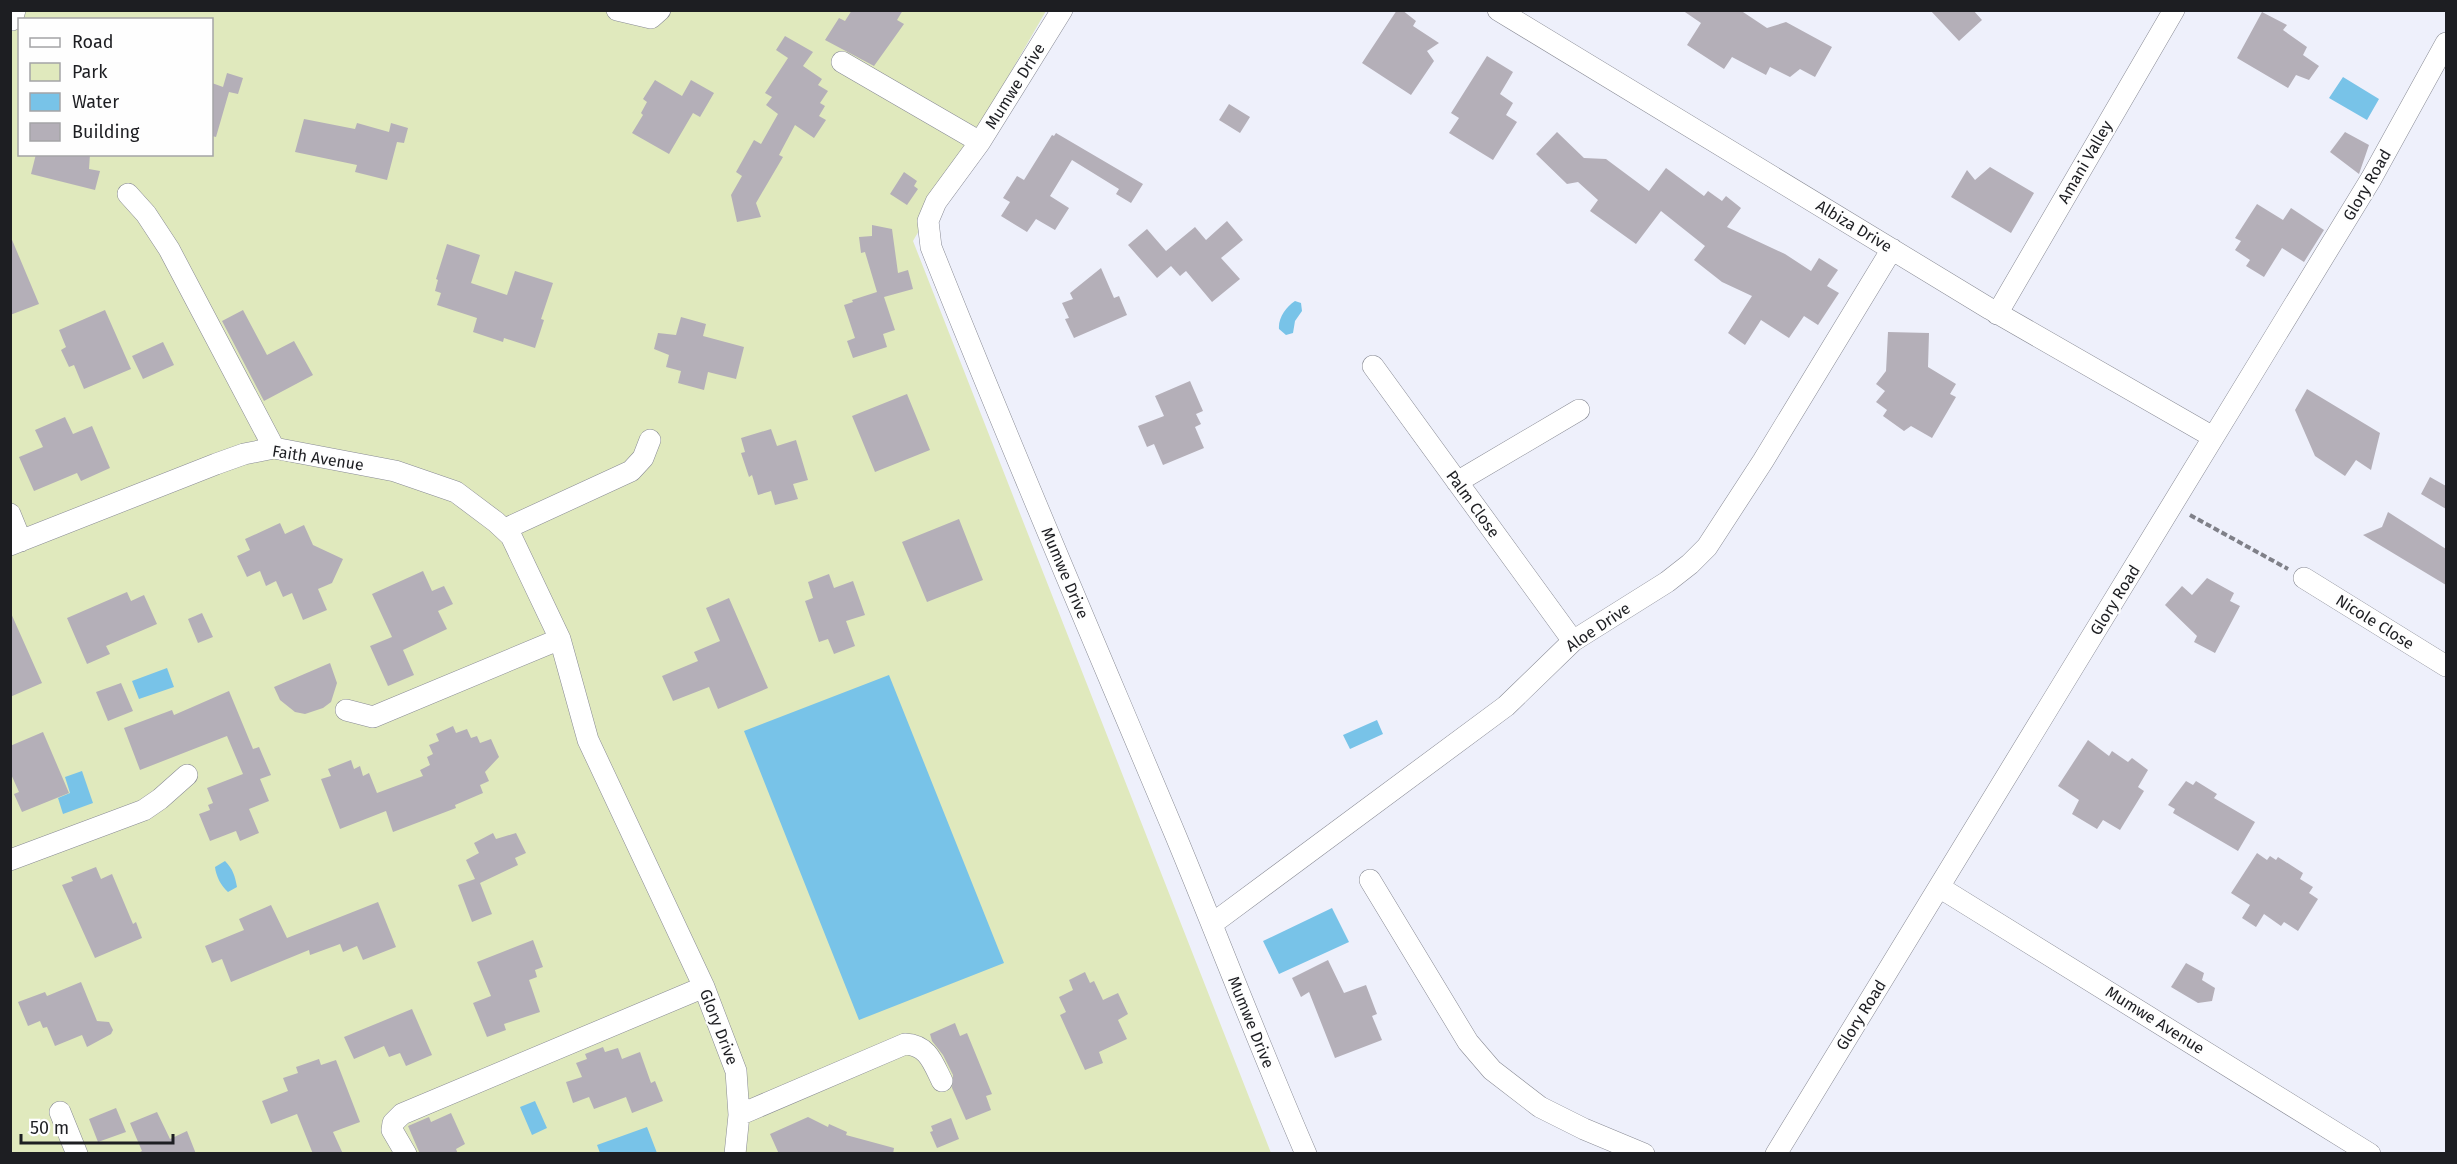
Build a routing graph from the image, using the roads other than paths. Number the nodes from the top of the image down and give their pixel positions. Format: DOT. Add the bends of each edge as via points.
graph roads {
  1 [pos="617,10"];
  2 [pos="660,10"];
  3 [pos="1062,10"];
  4 [pos="1498,10"];
  5 [pos="2174,10"];
  6 [pos="2446,43"];
  7 [pos="842,62"];
  8 [pos="980,142"];
  9 [pos="128,194"];
  10 [pos="1892,249"];
  11 [pos="1997,314"];
  12 [pos="1373,366"];
  13 [pos="1579,410"];
  14 [pos="2213,437"];
  15 [pos="650,440"];
  16 [pos="274,448"];
  17 [pos="1457,482"];
  18 [pos="10,514"];
  19 [pos="504,529"];
  20 [pos="16,543"];
  21 [pos="2304,578"];
  22 [pos="560,639"];
  23 [pos="1573,641"];
  24 [pos="2446,666"];
  25 [pos="346,710"];
  26 [pos="186,774"];
  27 [pos="10,860"];
  28 [pos="1370,880"];
  29 [pos="1939,887"];
  30 [pos="1212,924"];
  31 [pos="704,987"];
  32 [pos="942,1081"];
  33 [pos="60,1112"];
  34 [pos="739,1115"];
  35 [pos="77,1154"];
  36 [pos="406,1154"];
  37 [pos="735,1154"];
  38 [pos="1306,1154"];
  39 [pos="1644,1154"];
  40 [pos="1776,1154"];
  41 [pos="2370,1154"];
  1 -- 2 [label="street" via="651,18"];
  3 -- 8 [label="street, Mumwe Drive"];
  4 -- 10 [label="street, Albiza Drive"];
  5 -- 11 [label="street, Amani Valley"];
  6 -- 14 [label="street, Glory Road" via="2371,179"];
  7 -- 8 [label="street"];
  8 -- 30 [label="street, Mumwe Drive" via="936,202 927,221 931,247"];
  9 -- 16 [label="street" via="169,249"];
  10 -- 11 [label="street, Albiza Drive"];
  10 -- 23 [label="street, Aloe Drive" via="1707,547 1667,582"];
  11 -- 14 [label="street, Albiza Drive"];
  12 -- 17 [label="street, Palm Close"];
  13 -- 17 [label="street"];
  14 -- 29 [label="street, Glory Road"];
  15 -- 19 [label="street" via="643,458 631,471"];
  16 -- 19 [label="street, Faith Avenue" via="394,471 456,492"];
  16 -- 20 [label="street, Faith Avenue" via="216,464"];
  17 -- 23 [label="street, Palm Close"];
  18 -- 20 [label="street"];
  19 -- 22 [label="street, Faith Avenue" via="511,536"];
  21 -- 24 [label="street, Nicole Close"];
  22 -- 25 [label="street" via="374,717"];
  22 -- 31 [label="street, Glory Drive" via="588,740"];
  23 -- 30 [label="street, Aloe Drive" via="1506,706"];
  26 -- 27 [label="street" via="144,810"];
  28 -- 39 [label="street" via="1468,1042 1491,1070 1540,1107"];
  29 -- 40 [label="street, Glory Road"];
  29 -- 41 [label="street, Mumwe Avenue"];
  30 -- 38 [label="street, Mumwe Drive"];
  31 -- 34 [label="street, Glory Drive" via="736,1071"];
  31 -- 36 [label="street" via="402,1114 392,1130"];
  32 -- 34 [label="street" via="928,1054 916,1045 905,1044"];
  33 -- 35 [label="street"];
  34 -- 37 [label="street, Glory Drive"];
}
